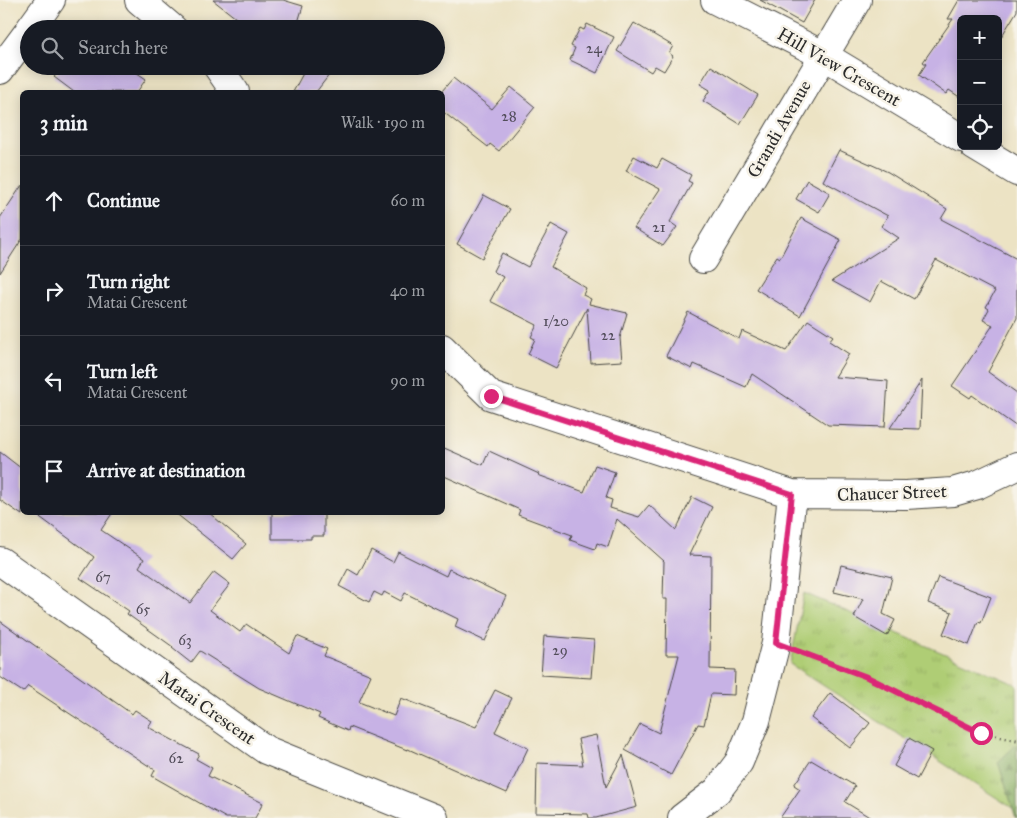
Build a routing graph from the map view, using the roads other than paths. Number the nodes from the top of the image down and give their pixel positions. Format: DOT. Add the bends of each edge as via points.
graph roads {
  1 [pos="51,0"];
  2 [pos="139,0"];
  3 [pos="715,0"];
  4 [pos="857,0"];
  5 [pos="37,20"];
  6 [pos="162,20"];
  7 [pos="20,43"];
  8 [pos="823,55"];
  9 [pos="0,70"];
  10 [pos="223,75"];
  11 [pos="234,90"];
  12 [pos="957,136"];
  13 [pos="981,150"];
  14 [pos="1017,172"];
  15 [pos="703,259"];
  16 [pos="445,351"];
  17 [pos="1017,466"];
  18 [pos="792,494"];
  19 [pos="0,561"];
  20 [pos="434,818"];
  21 [pos="682,818"];
  1 -- 5 [label="street"];
  2 -- 6 [label="street"];
  3 -- 8 [label="street, Hill View Crescent"];
  4 -- 8 [label="street, Grandi Avenue"];
  7 -- 9 [label="street"];
  8 -- 12 [label="street, Hill View Crescent"];
  8 -- 15 [label="street, Grandi Avenue"];
  10 -- 11 [label="street"];
  13 -- 14 [label="street"];
  16 -- 18 [label="street" via="491,396"];
  17 -- 18 [label="street, Chaucer Street" via="977,485 953,492"];
  18 -- 21 [label="street" via="776,643 756,721 739,762 717,791"];
  19 -- 20 [label="street, Matai Crescent" via="266,750"];
}
